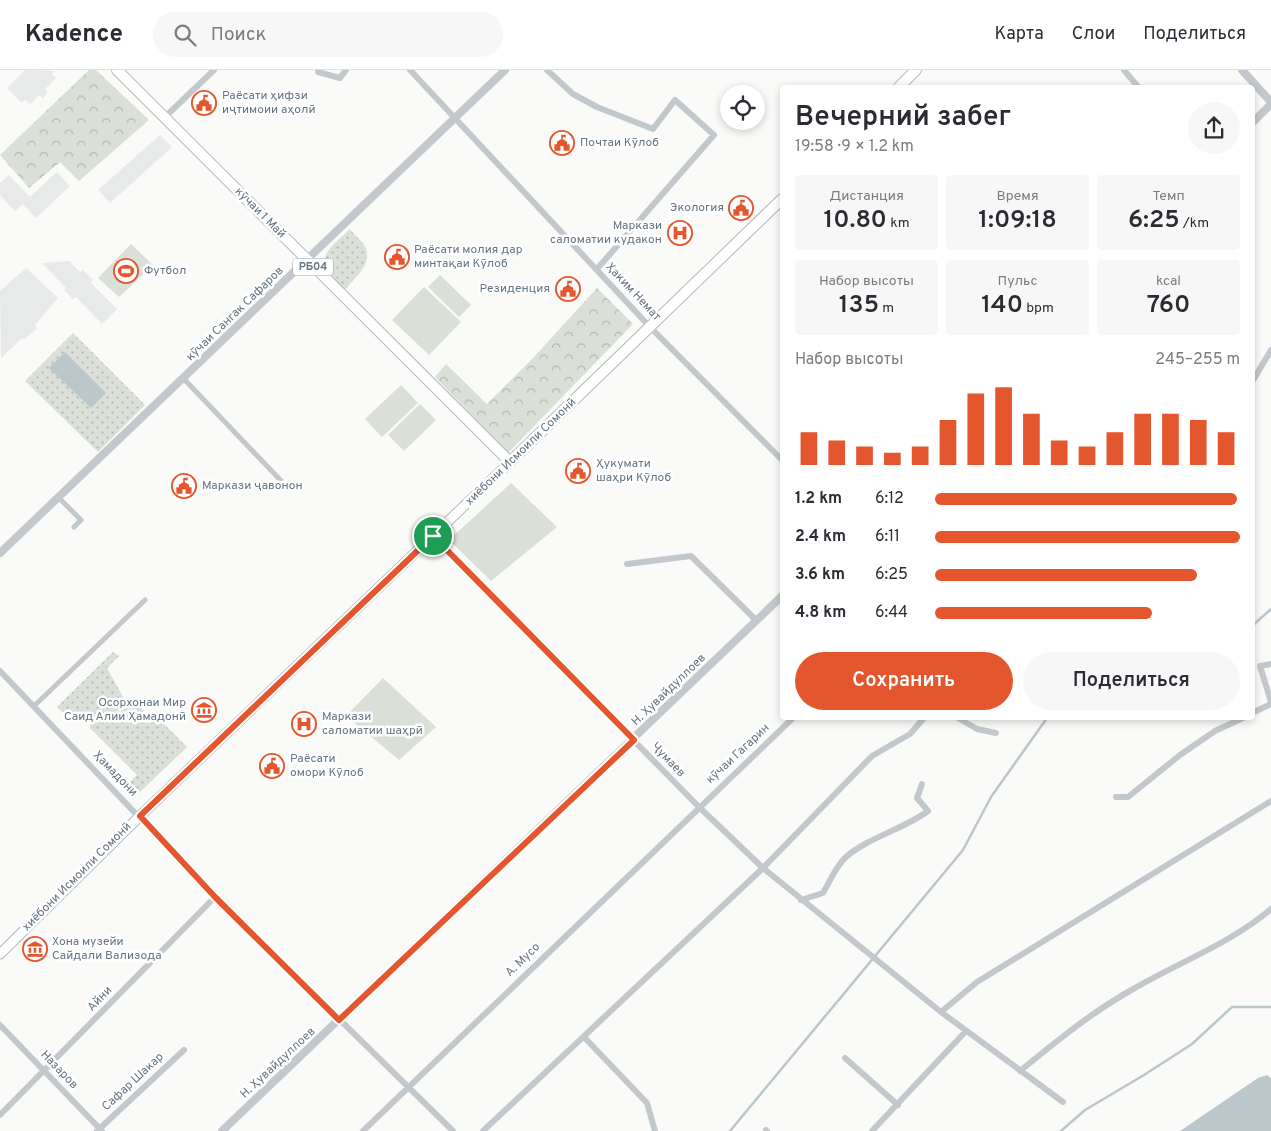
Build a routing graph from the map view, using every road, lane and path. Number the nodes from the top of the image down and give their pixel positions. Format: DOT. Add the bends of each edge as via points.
graph roads {
  1 [pos="116,70"];
  2 [pos="214,70"];
  3 [pos="346,70"];
  4 [pos="410,70"];
  5 [pos="505,70"];
  6 [pos="547,70"];
  7 [pos="916,70"];
  8 [pos="1124,70"];
  9 [pos="1242,70"];
  10 [pos="318,72"];
  11 [pos="901,85"];
  12 [pos="1136,85"];
  13 [pos="1271,103"];
  14 [pos="165,117"];
  15 [pos="455,118"];
  16 [pos="1255,120"];
  17 [pos="780,201"];
  18 [pos="306,260"];
  19 [pos="596,269"];
  20 [pos="650,327"];
  21 [pos="1271,350"];
  22 [pos="1255,377"];
  23 [pos="184,380"];
  24 [pos="780,458"];
  25 [pos="510,462"];
  26 [pos="286,486"];
  27 [pos="58,498"];
  28 [pos="74,527"];
  29 [pos="433,536"];
  30 [pos="0,552"];
  31 [pos="628,564"];
  32 [pos="780,598"];
  33 [pos="145,600"];
  34 [pos="757,621"];
  35 [pos="1271,664"];
  36 [pos="0,671"];
  37 [pos="1271,703"];
  38 [pos="34,706"];
  39 [pos="1255,711"];
  40 [pos="791,720"];
  41 [pos="922,720"];
  42 [pos="962,720"];
  43 [pos="1239,720"];
  44 [pos="996,732"];
  45 [pos="634,740"];
  46 [pos="922,784"];
  47 [pos="1116,798"];
  48 [pos="1271,801"];
  49 [pos="698,806"];
  50 [pos="140,816"];
  51 [pos="763,868"];
  52 [pos="215,897"];
  53 [pos="801,900"];
  54 [pos="1271,910"];
  55 [pos="0,954"];
  56 [pos="941,1012"];
  57 [pos="339,1020"];
  58 [pos="0,1025"];
  59 [pos="966,1031"];
  60 [pos="584,1036"];
  61 [pos="184,1050"];
  62 [pos="845,1058"];
  63 [pos="45,1071"];
  64 [pos="1020,1071"];
  65 [pos="408,1086"];
  66 [pos="1063,1102"];
  67 [pos="898,1105"];
  68 [pos="0,1114"];
  69 [pos="99,1130"];
  70 [pos="222,1131"];
  71 [pos="363,1131"];
  72 [pos="453,1131"];
  73 [pos="483,1131"];
  74 [pos="655,1131"];
  75 [pos="872,1131"];
  1 -- 14 [label="main road, кӯчаи 1 Май / РБ04"];
  2 -- 14 [label="street"];
  3 -- 10 [label="street" via="340,78"];
  4 -- 15 [label="street, Ҳаким Немат"];
  5 -- 15 [label="street, кӯчаи Сангак Сафаров"];
  6 -- 19 [label="street" via="573,94 653,129 675,100 714,135"];
  7 -- 11 [label="main road"];
  8 -- 12 [label="street"];
  9 -- 13 [label="street"];
  13 -- 16 [label="street"];
  14 -- 18 [label="main road, кӯчаи 1 Май / РБ04"];
  15 -- 18 [label="street, кӯчаи Сангак Сафаров"];
  15 -- 19 [label="street, Ҳаким Немат"];
  17 -- 20 [label="main road, хиёбони Исмоили Сомонӣ"];
  18 -- 23 [label="street, кӯчаи Сангак Сафаров"];
  18 -- 25 [label="main road, кӯчаи 1 Май / РБ04"];
  19 -- 20 [label="street, Ҳаким Немат"];
  20 -- 24 [label="street, Ҳаким Немат"];
  20 -- 25 [label="main road, хиёбони Исмоили Сомонӣ"];
  21 -- 22 [label="street"];
  23 -- 26 [label="street"];
  23 -- 27 [label="street, кӯчаи Сангак Сафаров"];
  25 -- 29 [label="main road, хиёбони Исмоили Сомонӣ"];
  27 -- 28 [label="street" via="81,520"];
  27 -- 30 [label="street, кӯчаи Сангак Сафаров"];
  29 -- 45 [label="street, Ҷумаев"];
  29 -- 50 [label="main road, хиёбони Исмоили Сомонӣ"];
  31 -- 34 [label="street" via="691,556"];
  32 -- 34 [label="street, Н. Ҳувайдуллоев"];
  33 -- 38 [label="street"];
  34 -- 45 [label="street, Н. Ҳувайдуллоев"];
  35 -- 37 [label="street" via="1260,666"];
  36 -- 38 [label="street, Ҳамадони"];
  37 -- 39 [label="street"];
  38 -- 50 [label="street, Ҳамадони"];
  40 -- 49 [label="street, кӯчаи Гагарин"];
  41 -- 51 [label="street" via="910,734 872,756"];
  42 -- 44 [label="street" via="977,728"];
  43 -- 47 [label="street" via="1215,731 1180,755 1128,797"];
  45 -- 49 [label="street, Ҷумаев"];
  45 -- 57 [label="street, Н. Ҳувайдуллоев"];
  46 -- 53 [label="street" via="917,798 928,811 912,823 847,856 834,870 823,893"];
  48 -- 56 [label="street" via="977,982"];
  49 -- 51 [label="street, Ҷумаев"];
  49 -- 65 [label="street, А. Мусо"];
  50 -- 52 [label="street, Ҳамадони"];
  50 -- 55 [label="main road, хиёбони Исмоили Сомонӣ"];
  51 -- 53 [label="street, Ҷумаев"];
  51 -- 60 [label="street"];
  52 -- 57 [label="street, Ҳамадони"];
  52 -- 63 [label="street, Айни"];
  53 -- 56 [label="street, Ҷумаев"];
  54 -- 64 [label="street" via="1251,926 1134,988 1080,1022"];
  56 -- 59 [label="street, Ҷумаев"];
  57 -- 65 [label="street, Ҳамадони"];
  57 -- 70 [label="street, Н. Ҳувайдуллоев"];
  58 -- 63 [label="street, Назаров"];
  59 -- 64 [label="street, Ҷумаев"];
  59 -- 67 [label="street"];
  60 -- 73 [label="street"];
  60 -- 74 [label="street" via="647,1103"];
  61 -- 69 [label="street, Сафар Шакар"];
  62 -- 67 [label="street"];
  63 -- 68 [label="street, Айни"];
  63 -- 69 [label="street, Назаров"];
  64 -- 66 [label="street, Ҷумаев"];
  65 -- 71 [label="street, А. Мусо"];
  65 -- 72 [label="street, Ҳамадони"];
  67 -- 75 [label="street"];
}
